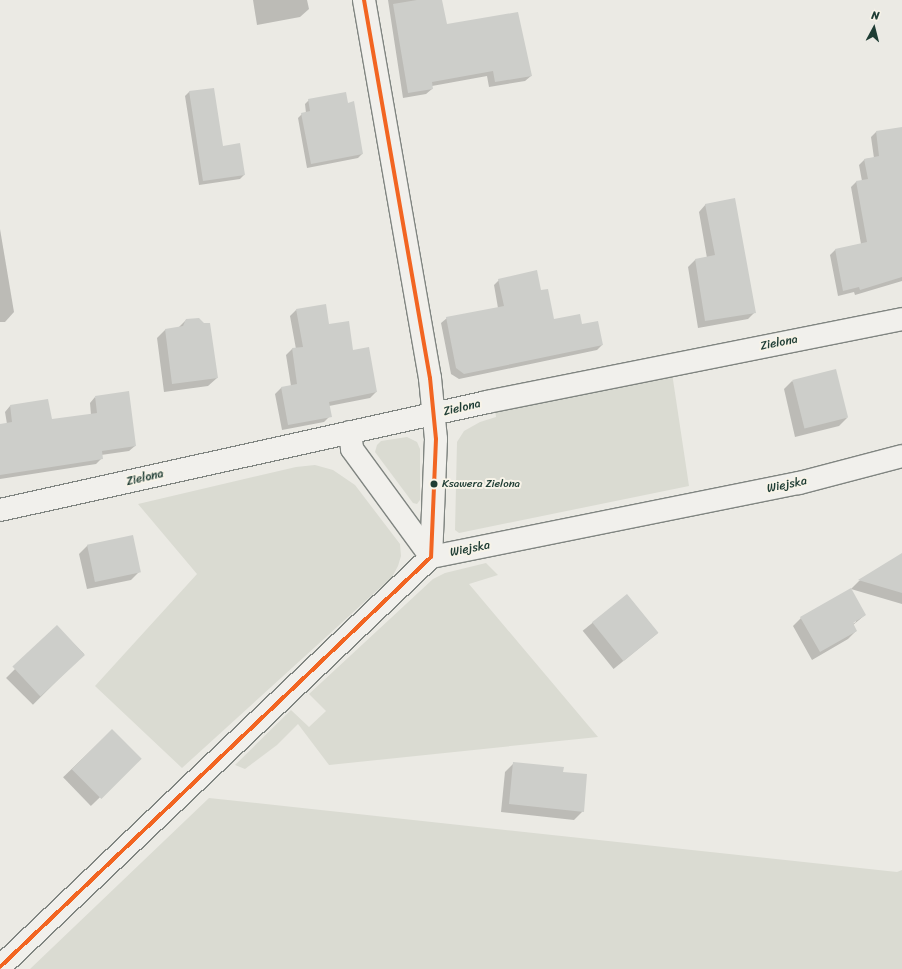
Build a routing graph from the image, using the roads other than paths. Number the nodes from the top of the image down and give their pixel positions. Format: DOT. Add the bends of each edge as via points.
graph roads {
  1 [pos="364,0"];
  2 [pos="902,319"];
  3 [pos="435,414"];
  4 [pos="350,432"];
  5 [pos="902,456"];
  6 [pos="0,510"];
  7 [pos="431,557"];
  8 [pos="0,967"];
  1 -- 3 [label="street"];
  2 -- 3 [label="street, Zielona"];
  3 -- 4 [label="street, Zielona"];
  3 -- 7 [label="street"];
  4 -- 6 [label="street, Zielona"];
  4 -- 7 [label="street" via="352,449"];
  5 -- 7 [label="street, Wiejska" via="799,483"];
  7 -- 8 [label="street"];
}
